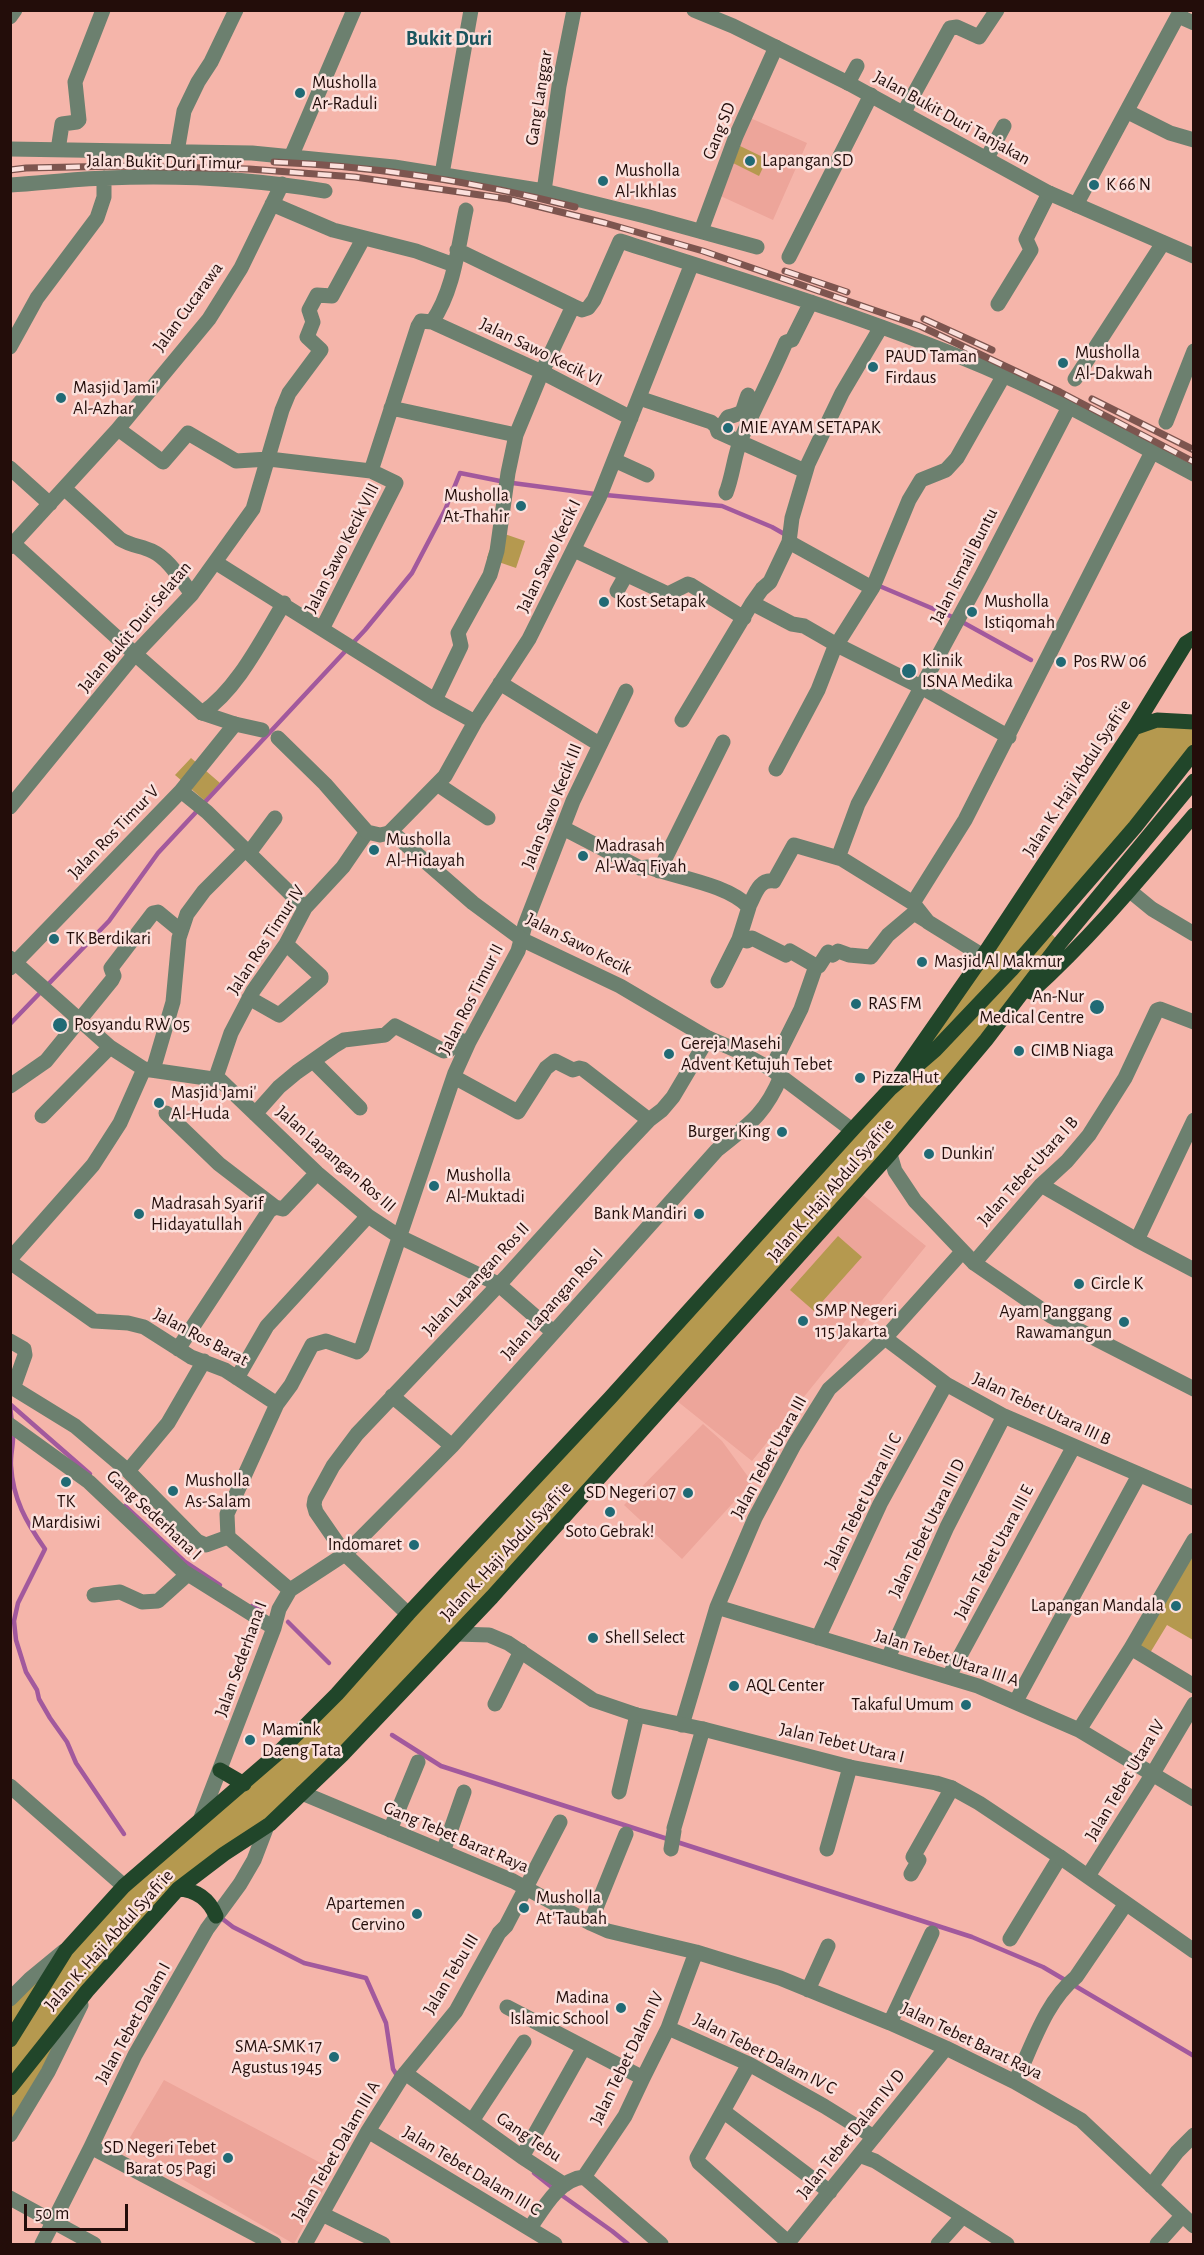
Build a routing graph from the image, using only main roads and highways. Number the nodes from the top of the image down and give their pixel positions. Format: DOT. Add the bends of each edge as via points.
graph roads {
  1 [pos="1190,641"];
  2 [pos="1194,722"];
  3 [pos="1134,728"];
  4 [pos="1194,752"];
  5 [pos="1194,781"];
  6 [pos="1194,814"];
  7 [pos="1007,1014"];
  8 [pos="891,1088"];
  9 [pos="220,1770"];
  10 [pos="244,1784"];
  11 [pos="178,1889"];
  12 [pos="216,1916"];
  13 [pos="10,2040"];
  14 [pos="10,2088"];
  1 -- 3 [label="main road, Jalan K. Haji Abdul Syafi'ie"];
  2 -- 3 [label="main road" via="1157,720"];
  3 -- 8 [label="main road, Jalan K. Haji Abdul Syafi'ie"];
  4 -- 8 [label="main road, Jalan K. Haji Abdul Syafi'ie" via="1048,929 937,1048"];
  5 -- 7 [label="main road, Jalan K. Haji Abdul Syafi'ie" via="1060,943"];
  6 -- 7 [label="main road, Jalan K. Haji Abdul Syafi'ie" via="1130,891"];
  7 -- 11 [label="main road, Jalan K. Haji Abdul Syafi'ie" via="890,1154 492,1597 385,1710 267,1826"];
  8 -- 10 [label="main road, Jalan K. Haji Abdul Syafi'ie" via="337,1694"];
  9 -- 10 [label="main road"];
  10 -- 13 [label="main road, Jalan K. Haji Abdul Syafi'ie" via="124,1886 66,1950"];
  11 -- 12 [label="main road" via="201,1896"];
  11 -- 14 [label="main road, Jalan K. Haji Abdul Syafi'ie" via="87,1991"];
}
